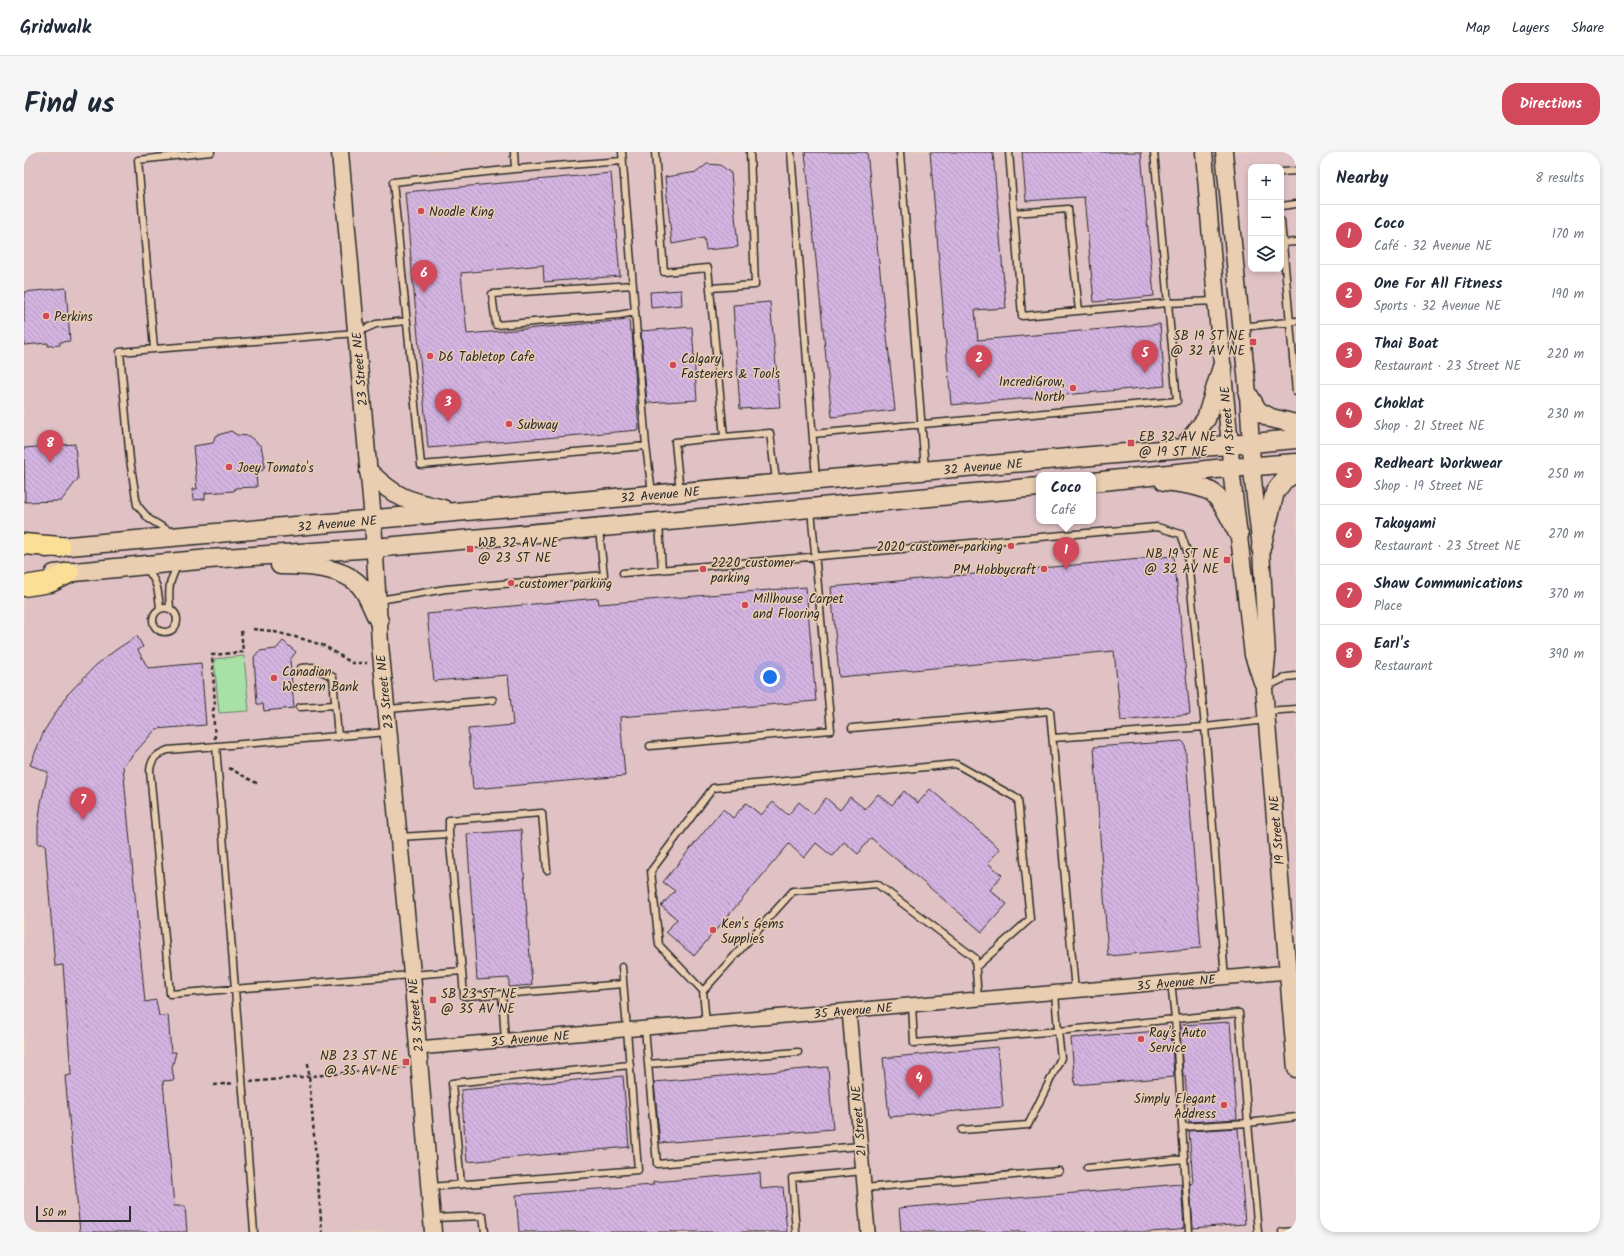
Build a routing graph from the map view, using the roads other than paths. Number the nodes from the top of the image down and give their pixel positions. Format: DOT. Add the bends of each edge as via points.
graph roads {
  1 [pos="138,152"];
  2 [pos="211,152"];
  3 [pos="340,152"];
  4 [pos="514,152"];
  5 [pos="622,152"];
  6 [pos="655,152"];
  7 [pos="750,152"];
  8 [pos="791,152"];
  9 [pos="900,152"];
  10 [pos="1009,152"];
  11 [pos="1154,152"];
  12 [pos="1204,152"];
  13 [pos="1224,152"];
  14 [pos="138,160"];
  15 [pos="622,161"];
  16 [pos="515,169"];
  17 [pos="1296,171"];
  18 [pos="1284,172"];
  19 [pos="1296,204"];
  20 [pos="1284,206"];
  21 [pos="1014,213"];
  22 [pos="1296,242"];
  23 [pos="1284,243"];
  24 [pos="1284,251"];
  25 [pos="633,285"];
  26 [pos="710,288"];
  27 [pos="1216,301"];
  28 [pos="1167,303"];
  29 [pos="1079,311"];
  30 [pos="636,312"];
  31 [pos="407,321"];
  32 [pos="1293,321"];
  33 [pos="1241,327"];
  34 [pos="356,333"];
  35 [pos="154,350"];
  36 [pos="1222,367"];
  37 [pos="1296,392"];
  38 [pos="1248,394"];
  39 [pos="1296,424"];
  40 [pos="922,425"];
  41 [pos="813,434"];
  42 [pos="724,437"];
  43 [pos="1296,439"];
  44 [pos="1250,443"];
  45 [pos="646,446"];
  46 [pos="1230,446"];
  47 [pos="1183,448"];
  48 [pos="1296,463"];
  49 [pos="1252,467"];
  50 [pos="1231,469"];
  51 [pos="925,471"];
  52 [pos="368,472"];
  53 [pos="1296,474"];
  54 [pos="1144,477"];
  55 [pos="816,481"];
  56 [pos="1096,482"];
  57 [pos="776,484"];
  58 [pos="1036,487"];
  59 [pos="680,492"];
  60 [pos="652,494"];
  61 [pos="811,507"];
  62 [pos="457,512"];
  63 [pos="373,520"];
  64 [pos="659,521"];
  65 [pos="598,527"];
  66 [pos="1239,535"];
  67 [pos="178,536"];
  68 [pos="24,544"];
  69 [pos="60,547"];
  70 [pos="374,548"];
  71 [pos="1261,548"];
  72 [pos="24,550"];
  73 [pos="815,557"];
  74 [pos="209,559"];
  75 [pos="179,562"];
  76 [pos="144,565"];
  77 [pos="662,570"];
  78 [pos="69,573"];
  79 [pos="623,574"];
  80 [pos="24,577"];
  81 [pos="24,586"];
  82 [pos="377,600"];
  83 [pos="160,608"];
  84 [pos="170,608"];
  85 [pos="379,621"];
  86 [pos="301,668"];
  87 [pos="1296,676"];
  88 [pos="1264,688"];
  89 [pos="493,700"];
  90 [pos="335,705"];
  91 [pos="300,708"];
  92 [pos="386,709"];
  93 [pos="1296,709"];
  94 [pos="1266,716"];
  95 [pos="1205,727"];
  96 [pos="852,728"];
  97 [pos="388,732"];
  98 [pos="338,737"];
  99 [pos="1053,738"];
  100 [pos="216,746"];
  101 [pos="650,746"];
  102 [pos="450,834"];
  103 [pos="398,837"];
  104 [pos="547,870"];
  105 [pos="622,967"];
  106 [pos="976,967"];
  107 [pos="462,971"];
  108 [pos="1292,972"];
  109 [pos="412,974"];
  110 [pos="1225,978"];
  111 [pos="1171,982"];
  112 [pos="623,984"];
  113 [pos="236,988"];
  114 [pos="703,991"];
  115 [pos="1075,991"];
  116 [pos="1055,993"];
  117 [pos="502,994"];
  118 [pos="978,999"];
  119 [pos="912,1005"];
  120 [pos="849,1011"];
  121 [pos="1175,1019"];
  122 [pos="706,1023"];
  123 [pos="644,1028"];
  124 [pos="627,1030"];
  125 [pos="1058,1031"];
  126 [pos="506,1041"];
  127 [pos="418,1048"];
  128 [pos="798,1052"];
  129 [pos="648,1064"];
  130 [pos="630,1065"];
  131 [pos="1296,1069"];
  132 [pos="1296,1117"];
  133 [pos="1248,1123"];
  134 [pos="1182,1127"];
  135 [pos="962,1130"];
  136 [pos="860,1146"];
  137 [pos="1184,1160"];
  138 [pos="1087,1168"];
  139 [pos="863,1171"];
  140 [pos="1059,1171"];
  141 [pos="461,1185"];
  142 [pos="429,1187"];
  143 [pos="864,1188"];
  144 [pos="433,1225"];
  145 [pos="1296,1231"];
  146 [pos="254,1232"];
  147 [pos="484,1232"];
  148 [pos="796,1232"];
  149 [pos="868,1232"];
  150 [pos="1189,1232"];
  151 [pos="1258,1232"];
  152 [pos="1282,1232"];
  1 -- 14 [label="lane"];
  2 -- 14 [label="lane"];
  3 -- 34 [label="street, 23 Street NE"];
  4 -- 16 [label="lane"];
  5 -- 15 [label="lane"];
  6 -- 26 [label="lane" via="664,272 708,268"];
  7 -- 26 [label="lane" via="755,284"];
  8 -- 41 [label="lane"];
  9 -- 40 [label="lane"];
  10 -- 21 [label="lane"];
  11 -- 28 [label="lane"];
  12 -- 27 [label="street, 19 Street NE"];
  13 -- 33 [label="street, 19 Street NE"];
  14 -- 35 [label="lane"];
  15 -- 16 [label="lane"];
  15 -- 25 [label="lane"];
  16 -- 31 [label="lane" via="393,182"];
  17 -- 18 [label="lane"];
  19 -- 20 [label="lane"];
  21 -- 29 [label="lane" via="1068,209"];
  21 -- 29 [label="lane" via="1022,316"];
  22 -- 23 [label="lane"];
  24 -- 32 [label="lane"];
  25 -- 30 [label="lane"];
  25 -- 30 [label="lane" via="492,294 496,325"];
  26 -- 42 [label="lane"];
  27 -- 28 [label="lane"];
  27 -- 36 [label="street, 19 Street NE"];
  28 -- 29 [label="lane"];
  28 -- 40 [label="lane" via="1177,401"];
  30 -- 45 [label="lane"];
  31 -- 34 [label="lane" via="376,324"];
  31 -- 45 [label="lane" via="421,465"];
  32 -- 33 [label="lane"];
  32 -- 37 [label="lane"];
  33 -- 38 [label="street, 19 Street NE"];
  34 -- 35 [label="lane"];
  34 -- 52 [label="street, 23 Street NE"];
  35 -- 67 [label="lane" via="120,352 130,460 137,505 149,519"];
  36 -- 46 [label="street, 19 Street NE"];
  36 -- 47 [label="main road" via="1206,419"];
  38 -- 39 [label="main road" via="1258,411 1271,418"];
  38 -- 44 [label="street, 19 Street NE"];
  40 -- 41 [label="lane"];
  40 -- 51 [label="lane"];
  41 -- 55 [label="lane"];
  42 -- 57 [label="lane" via="770,433"];
  42 -- 59 [label="lane" via="674,442"];
  43 -- 44 [label="main road, 32 Avenue NE"];
  44 -- 46 [label="main road, 32 Avenue NE"];
  44 -- 49 [label="street, 19 Street NE"];
  45 -- 60 [label="lane"];
  46 -- 47 [label="main road, 32 Avenue NE"];
  46 -- 50 [label="street, 19 Street NE"];
  47 -- 51 [label="main road, 32 Avenue NE"];
  48 -- 49 [label="main road"];
  49 -- 50 [label="main road"];
  49 -- 71 [label="street, 19 Street NE"];
  50 -- 54 [label="main road"];
  50 -- 66 [label="street, 19 Street NE"];
  51 -- 55 [label="main road, 32 Avenue NE"];
  52 -- 62 [label="main road" via="393,494 406,500"];
  52 -- 63 [label="street, 23 Street NE"];
  53 -- 71 [label="main road" via="1284,480 1275,492"];
  54 -- 56 [label="main road"];
  54 -- 66 [label="main road" via="1187,484 1212,492 1223,505"];
  55 -- 57 [label="main road, 32 Avenue NE"];
  57 -- 59 [label="main road, 32 Avenue NE"];
  58 -- 61 [label="main road, 32 Avenue NE"];
  59 -- 60 [label="main road, 32 Avenue NE"];
  60 -- 62 [label="main road, 32 Avenue NE"];
  61 -- 64 [label="main road, 32 Avenue NE"];
  61 -- 73 [label="lane"];
  62 -- 63 [label="main road, 32 Avenue NE"];
  63 -- 67 [label="main road, 32 Avenue NE"];
  63 -- 70 [label="street, 23 Street NE"];
  64 -- 65 [label="main road, 32 Avenue NE"];
  64 -- 77 [label="lane"];
  65 -- 70 [label="main road, 32 Avenue NE"];
  65 -- 82 [label="lane" via="604,575 446,589"];
  66 -- 88 [label="street, 19 Street NE" via="1253,655"];
  67 -- 69 [label="main road, 32 Avenue NE"];
  68 -- 69 [label="main road"];
  69 -- 72 [label="main road, 32 Avenue NE"];
  70 -- 74 [label="main road, 32 Avenue NE"];
  70 -- 82 [label="street, 23 Street NE"];
  71 -- 88 [label="street, 19 Street NE" via="1267,656"];
  73 -- 77 [label="lane"];
  73 -- 95 [label="lane" via="1158,527 1181,534 1187,551"];
  73 -- 101 [label="lane" via="832,730"];
  74 -- 75 [label="main road, 32 Avenue NE"];
  74 -- 85 [label="main road" via="270,565 305,565 335,571 350,578 362,588"];
  75 -- 76 [label="main road, 32 Avenue NE"];
  75 -- 84 [label="lane" via="169,587"];
  76 -- 78 [label="main road, 32 Avenue NE"];
  76 -- 83 [label="lane" via="155,579"];
  77 -- 79 [label="lane"];
  78 -- 80 [label="main road, 32 Avenue NE"];
  78 -- 81 [label="main road" via="50,582"];
  82 -- 85 [label="street, 23 Street NE"];
  83 -- 84 [label="lane"];
  83 -- 84 [label="lane" via="154,615 154,624 159,630 166,632 174,628 178,622 176,614"];
  85 -- 92 [label="street, 23 Street NE"];
  86 -- 90 [label="lane" via="313,667 333,677"];
  87 -- 88 [label="lane" via="1287,677"];
  88 -- 94 [label="street, 19 Street NE"];
  89 -- 92 [label="lane"];
  90 -- 91 [label="lane"];
  90 -- 98 [label="lane"];
  92 -- 97 [label="street, 23 Street NE"];
  93 -- 94 [label="lane"];
  94 -- 95 [label="lane"];
  94 -- 108 [label="street, 19 Street NE"];
  95 -- 99 [label="lane"];
  95 -- 110 [label="lane"];
  96 -- 99 [label="lane" via="1050,711"];
  97 -- 98 [label="lane"];
  97 -- 103 [label="street, 23 Street NE"];
  98 -- 100 [label="lane"];
  99 -- 115 [label="lane"];
  100 -- 113 [label="lane"];
  100 -- 113 [label="lane" via="160,753 150,764 150,771 170,994"];
  102 -- 103 [label="lane"];
  102 -- 104 [label="lane" via="449,820 542,813"];
  102 -- 107 [label="lane"];
  103 -- 109 [label="street, 23 Street NE"];
  105 -- 112 [label="lane"];
  106 -- 114 [label="lane" via="975,958 877,884 801,890 793,891"];
  106 -- 114 [label="lane" via="1030,919 1018,799 956,764 713,788 651,871 659,945"];
  106 -- 118 [label="lane"];
  107 -- 109 [label="lane"];
  107 -- 117 [label="lane" via="464,996"];
  108 -- 110 [label="street, 35 Avenue NE"];
  108 -- 131 [label="street, 19 Street NE"];
  109 -- 113 [label="lane"];
  109 -- 127 [label="street, 23 Street NE"];
  110 -- 111 [label="street, 35 Avenue NE"];
  111 -- 115 [label="street, 35 Avenue NE"];
  111 -- 121 [label="lane"];
  112 -- 117 [label="lane"];
  112 -- 124 [label="lane"];
  113 -- 146 [label="lane"];
  114 -- 122 [label="lane"];
  115 -- 116 [label="street, 35 Avenue NE"];
  116 -- 118 [label="street, 35 Avenue NE"];
  116 -- 125 [label="lane"];
  117 -- 126 [label="lane"];
  118 -- 119 [label="street, 35 Avenue NE"];
  119 -- 120 [label="street, 35 Avenue NE"];
  119 -- 125 [label="lane" via="914,1043"];
  120 -- 122 [label="street, 35 Avenue NE"];
  120 -- 136 [label="street, 21 Street NE"];
  121 -- 125 [label="lane"];
  121 -- 133 [label="lane" via="1239,1013"];
  121 -- 134 [label="lane"];
  122 -- 123 [label="street, 35 Avenue NE"];
  123 -- 124 [label="street, 35 Avenue NE"];
  123 -- 129 [label="lane"];
  124 -- 126 [label="street, 35 Avenue NE"];
  124 -- 130 [label="lane"];
  125 -- 135 [label="lane" via="1061,1058 1028,1125"];
  126 -- 127 [label="street, 35 Avenue NE"];
  127 -- 142 [label="street, 23 Street NE"];
  128 -- 129 [label="lane"];
  129 -- 136 [label="lane" via="657,1164"];
  130 -- 141 [label="lane" via="452,1083"];
  130 -- 141 [label="lane" via="638,1170"];
  132 -- 133 [label="lane"];
  133 -- 134 [label="lane"];
  133 -- 151 [label="lane"];
  134 -- 137 [label="lane"];
  136 -- 139 [label="street, 21 Street NE"];
  137 -- 138 [label="lane"];
  137 -- 150 [label="lane"];
  139 -- 143 [label="street, 21 Street NE"];
  139 -- 148 [label="lane" via="792,1178"];
  140 -- 143 [label="lane"];
  141 -- 142 [label="lane"];
  142 -- 144 [label="street, 23 Street NE"];
  143 -- 149 [label="street, 21 Street NE"];
  144 -- 147 [label="lane" via="484,1216"];
  145 -- 152 [label="lane"];
}
